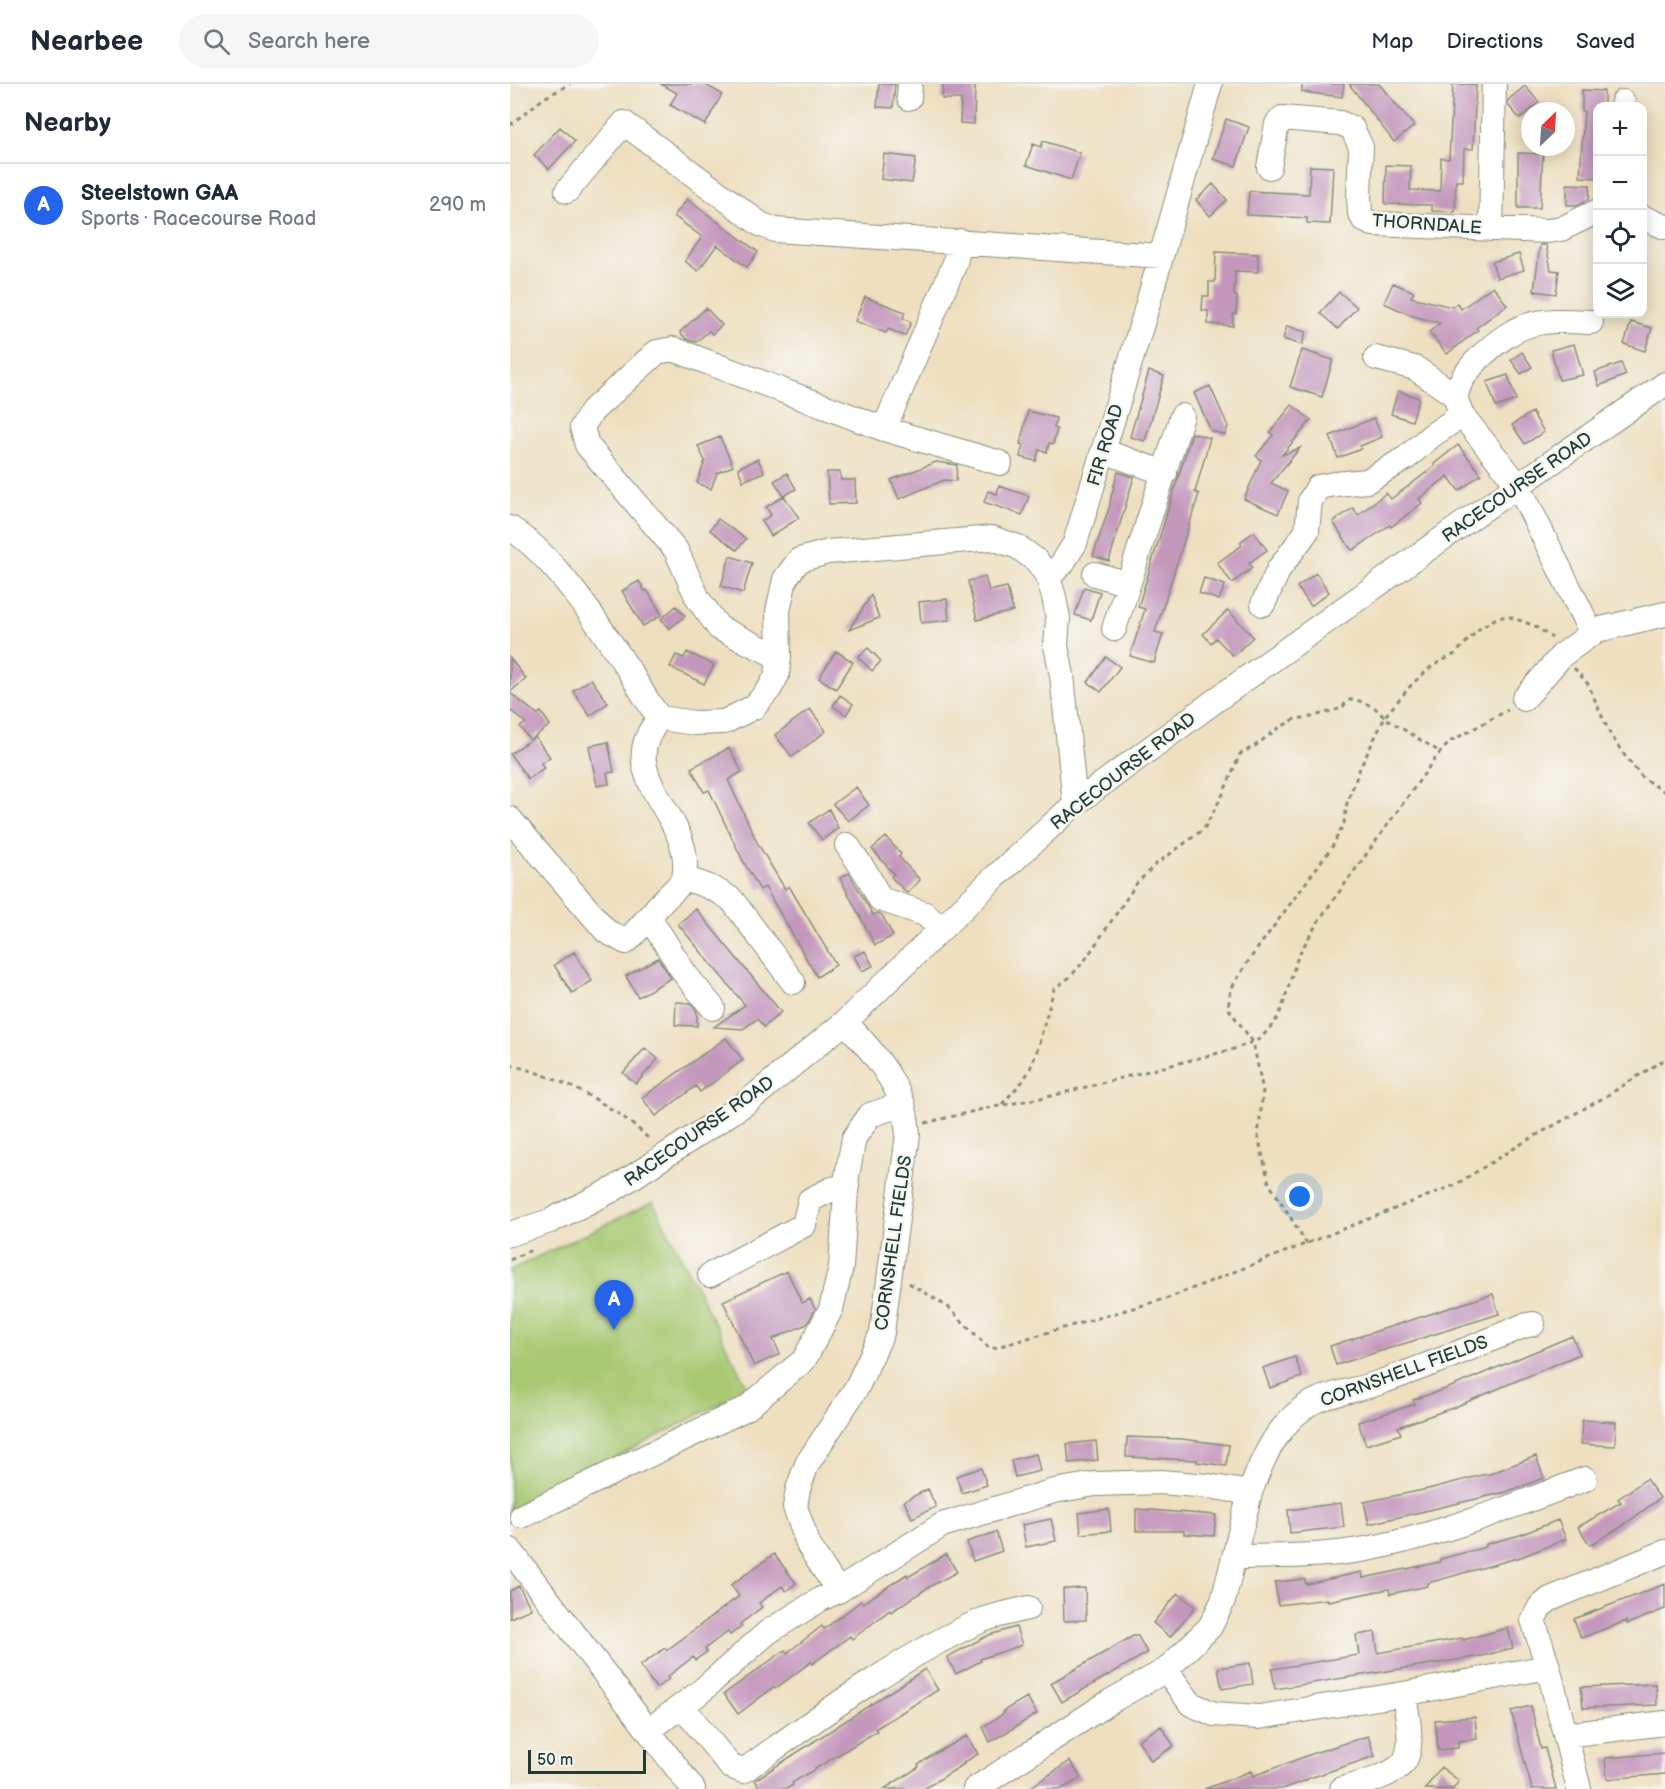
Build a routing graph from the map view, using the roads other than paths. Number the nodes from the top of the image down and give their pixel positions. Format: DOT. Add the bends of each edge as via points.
graph roads {
  1 [pos="1210,84"];
  2 [pos="1494,84"];
  3 [pos="1269,166"];
  4 [pos="567,191"];
  5 [pos="1593,214"];
  6 [pos="1647,220"];
  7 [pos="1665,227"];
  8 [pos="1491,229"];
  9 [pos="960,241"];
  10 [pos="1161,256"];
  11 [pos="1595,324"];
  12 [pos="1372,357"];
  13 [pos="1665,384"];
  14 [pos="1459,405"];
  15 [pos="1182,416"];
  16 [pos="884,429"];
  17 [pos="1103,451"];
  18 [pos="1000,463"];
  19 [pos="1165,473"];
  20 [pos="1518,485"];
  21 [pos="510,528"];
  22 [pos="1095,574"];
  23 [pos="1048,577"];
  24 [pos="1128,584"];
  25 [pos="1263,604"];
  26 [pos="1665,614"];
  27 [pos="1114,629"];
  28 [pos="1592,634"];
  29 [pos="778,657"];
  30 [pos="1524,699"];
  31 [pos="660,718"];
  32 [pos="1075,804"];
  33 [pos="510,819"];
  34 [pos="847,845"];
  35 [pos="684,879"];
  36 [pos="649,917"];
  37 [pos="941,929"];
  38 [pos="793,982"];
  39 [pos="713,1008"];
  40 [pos="845,1022"];
  41 [pos="905,1113"];
  42 [pos="847,1186"];
  43 [pos="510,1234"];
  44 [pos="710,1275"];
  45 [pos="1533,1324"];
  46 [pos="1585,1479"];
  47 [pos="1250,1493"];
  48 [pos="522,1516"];
  49 [pos="1665,1552"];
  50 [pos="1235,1557"];
  51 [pos="515,1562"];
  52 [pos="838,1591"];
  53 [pos="1028,1608"];
  54 [pos="1548,1667"];
  55 [pos="1166,1670"];
  56 [pos="1403,1694"];
  57 [pos="682,1706"];
  58 [pos="1665,1723"];
  59 [pos="649,1730"];
  60 [pos="1565,1736"];
  61 [pos="693,1789"];
  62 [pos="975,1789"];
  63 [pos="1342,1789"];
  64 [pos="1579,1789"];
  1 -- 10 [label="street, FIR ROAD"];
  2 -- 8 [label="street, THORNDALE"];
  3 -- 8 [label="street, THORNDALE" via="1277,124 1282,118 1340,123 1352,128 1361,147 1359,196 1364,220 1372,224"];
  4 -- 9 [label="street" via="624,123 760,224 775,230"];
  5 -- 8 [label="street, THORNDALE" via="1562,229"];
  6 -- 7 [label="street"];
  9 -- 10 [label="street"];
  9 -- 16 [label="street" via="955,263"];
  10 -- 17 [label="street, FIR ROAD"];
  11 -- 14 [label="street" via="1556,321 1526,326 1503,338 1483,352 1469,370"];
  12 -- 14 [label="street" via="1415,368"];
  13 -- 20 [label="street, RACECOURSE ROAD"];
  14 -- 20 [label="street"];
  14 -- 25 [label="street" via="1406,458 1367,482 1318,488 1310,501 1307,531 1279,569"];
  15 -- 19 [label="street"];
  16 -- 18 [label="street"];
  16 -- 29 [label="street" via="673,349 657,352 593,410 582,428 587,445 676,550 698,599 719,628"];
  17 -- 19 [label="street"];
  17 -- 23 [label="street, FIR ROAD" via="1075,543"];
  19 -- 24 [label="street"];
  20 -- 28 [label="street"];
  20 -- 32 [label="street, RACECOURSE ROAD"];
  21 -- 31 [label="street" via="538,549 580,599"];
  22 -- 24 [label="street"];
  23 -- 29 [label="street" via="1037,561 1018,547 992,538 828,552 799,560 782,590"];
  23 -- 32 [label="street" via="1058,618 1056,646"];
  24 -- 27 [label="street"];
  26 -- 28 [label="street"];
  28 -- 30 [label="street" via="1564,653"];
  29 -- 31 [label="street" via="777,675 754,707 724,722"];
  31 -- 35 [label="street" via="644,746 644,764 648,780 681,841"];
  32 -- 37 [label="street, RACECOURSE ROAD"];
  33 -- 36 [label="street" via="606,931 626,942"];
  34 -- 37 [label="street" via="880,899 925,914"];
  35 -- 36 [label="street"];
  35 -- 38 [label="street" via="701,882 732,900"];
  36 -- 39 [label="street"];
  37 -- 40 [label="street, RACECOURSE ROAD"];
  40 -- 41 [label="street, CORNSHELL FIELDS" via="885,1069"];
  40 -- 43 [label="street, RACECOURSE ROAD" via="747,1103 614,1189 550,1221"];
  41 -- 42 [label="street" via="870,1115 854,1138"];
  41 -- 52 [label="street, CORNSHELL FIELDS" via="908,1134 882,1333 857,1387 807,1464 795,1507 809,1546"];
  42 -- 44 [label="street" via="810,1200 804,1225"];
  42 -- 48 [label="street" via="841,1267 831,1309 804,1360 747,1408"];
  45 -- 47 [label="street, CORNSHELL FIELDS" via="1446,1359 1303,1407 1281,1429 1260,1463"];
  46 -- 50 [label="street" via="1460,1525 1380,1547 1314,1556"];
  47 -- 50 [label="street, CORNSHELL FIELDS"];
  47 -- 52 [label="street" via="1161,1482 1095,1484 1054,1491 942,1525"];
  49 -- 54 [label="street" via="1550,1599 1540,1607 1533,1620"];
  50 -- 55 [label="street, CORNSHELL FIELDS" via="1223,1601 1210,1627"];
  51 -- 59 [label="street"];
  52 -- 57 [label="street" via="768,1632"];
  53 -- 57 [label="street" via="982,1620 924,1650 869,1683 743,1771 730,1766"];
  54 -- 56 [label="street"];
  54 -- 60 [label="street"];
  55 -- 56 [label="street" via="1191,1704 1214,1714 1259,1717"];
  55 -- 62 [label="street, CORNSHELL FIELDS"];
  56 -- 63 [label="street" via="1409,1743 1405,1762 1393,1771"];
  57 -- 59 [label="street"];
  58 -- 60 [label="street"];
  59 -- 61 [label="street"];
  60 -- 64 [label="street"];
}
